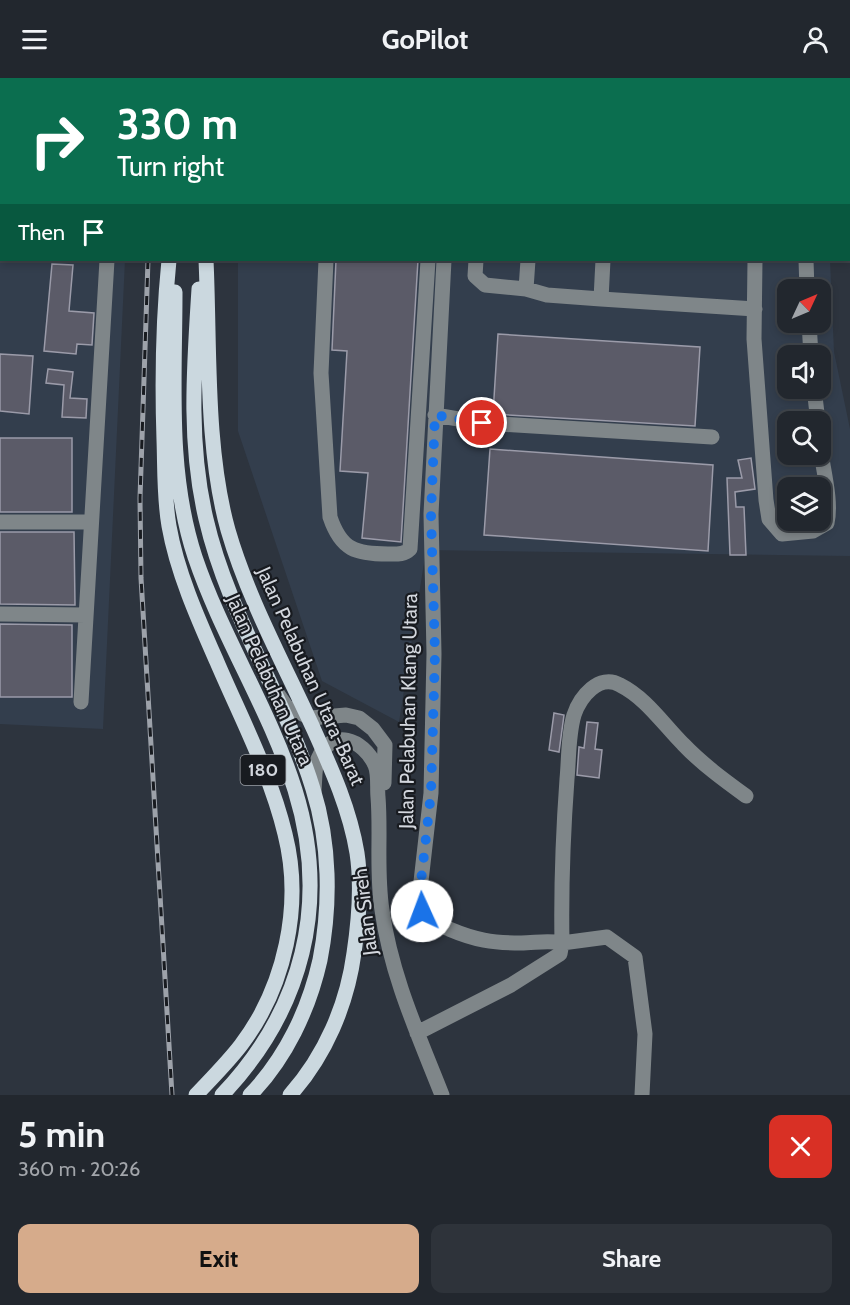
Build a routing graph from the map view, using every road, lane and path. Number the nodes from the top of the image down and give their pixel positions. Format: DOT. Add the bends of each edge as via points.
graph roads {
  1 [pos="107,261"];
  2 [pos="169,261"];
  3 [pos="175,261"];
  4 [pos="200,261"];
  5 [pos="206,261"];
  6 [pos="326,261"];
  7 [pos="428,261"];
  8 [pos="444,261"];
  9 [pos="477,261"];
  10 [pos="528,261"];
  11 [pos="603,261"];
  12 [pos="755,261"];
  13 [pos="806,261"];
  14 [pos="807,279"];
  15 [pos="526,289"];
  16 [pos="601,299"];
  17 [pos="755,309"];
  18 [pos="435,415"];
  19 [pos="712,437"];
  20 [pos="822,465"];
  21 [pos="0,522"];
  22 [pos="89,522"];
  23 [pos="0,614"];
  24 [pos="86,615"];
  25 [pos="264,674"];
  26 [pos="81,702"];
  27 [pos="314,791"];
  28 [pos="746,796"];
  29 [pos="380,822"];
  30 [pos="562,943"];
  31 [pos="417,1033"];
  32 [pos="196,1095"];
  33 [pos="222,1095"];
  34 [pos="250,1095"];
  35 [pos="290,1095"];
  36 [pos="442,1095"];
  37 [pos="642,1095"];
  1 -- 22 [label="street"];
  2 -- 32 [label="main road, 180" via="162,358 169,527 202,630 267,780 285,835 292,883 289,927 278,978 242,1044"];
  3 -- 33 [label="main road, Jalan Pelabuhan Utara" via="174,454 184,517 210,595 295,789 311,873 307,940 296,980 262,1046"];
  4 -- 25 [label="main road, Jalan Pelabuhan Utara" via="192,396 199,481 223,576"];
  5 -- 35 [label="main road, Jalan Pelabuhan Utara-Barat" via="214,441 228,527 241,569 332,769 357,854 358,922 344,1000 330,1035"];
  6 -- 7 [label="street" via="321,373 330,518 339,537 355,552 364,554 401,554 410,549"];
  8 -- 18 [label="street, Jalan Pelabuhan Klang Utara"];
  9 -- 15 [label="street" via="475,276 485,285"];
  10 -- 15 [label="street"];
  11 -- 16 [label="street"];
  12 -- 17 [label="street"];
  13 -- 14 [label="street"];
  15 -- 16 [label="street" via="547,295"];
  16 -- 17 [label="street"];
  17 -- 20 [label="street" via="766,500 769,519 782,534 813,531 827,523 831,507"];
  18 -- 19 [label="street" via="482,423"];
  18 -- 30 [label="street, Jalan Pelabuhan Klang Utara" via="431,793 419,899 431,922 481,942"];
  21 -- 22 [label="street"];
  22 -- 24 [label="street"];
  23 -- 24 [label="street"];
  24 -- 26 [label="street"];
  25 -- 27 [label="main road, Jalan Pelabuhan Utara"];
  25 -- 29 [label="street" via="286,706 311,718 359,718 374,729 385,746"];
  27 -- 29 [label="street" via="318,759 328,746 342,740 355,742 366,750 376,768"];
  27 -- 34 [label="main road, Jalan Pelabuhan Utara" via="326,851 327,894 324,939 314,987 292,1036"];
  28 -- 30 [label="street" via="706,768 643,701 619,684 603,681 595,685 574,716 569,747 561,860"];
  29 -- 31 [label="street, Jalan Sireh" via="382,912 396,979"];
  30 -- 31 [label="street" via="560,954 511,985"];
  30 -- 37 [label="street, Jalan Pelabuhan Klang Utara" via="607,937 635,957 645,1034"];
  31 -- 36 [label="street, Jalan Sireh"];
}
